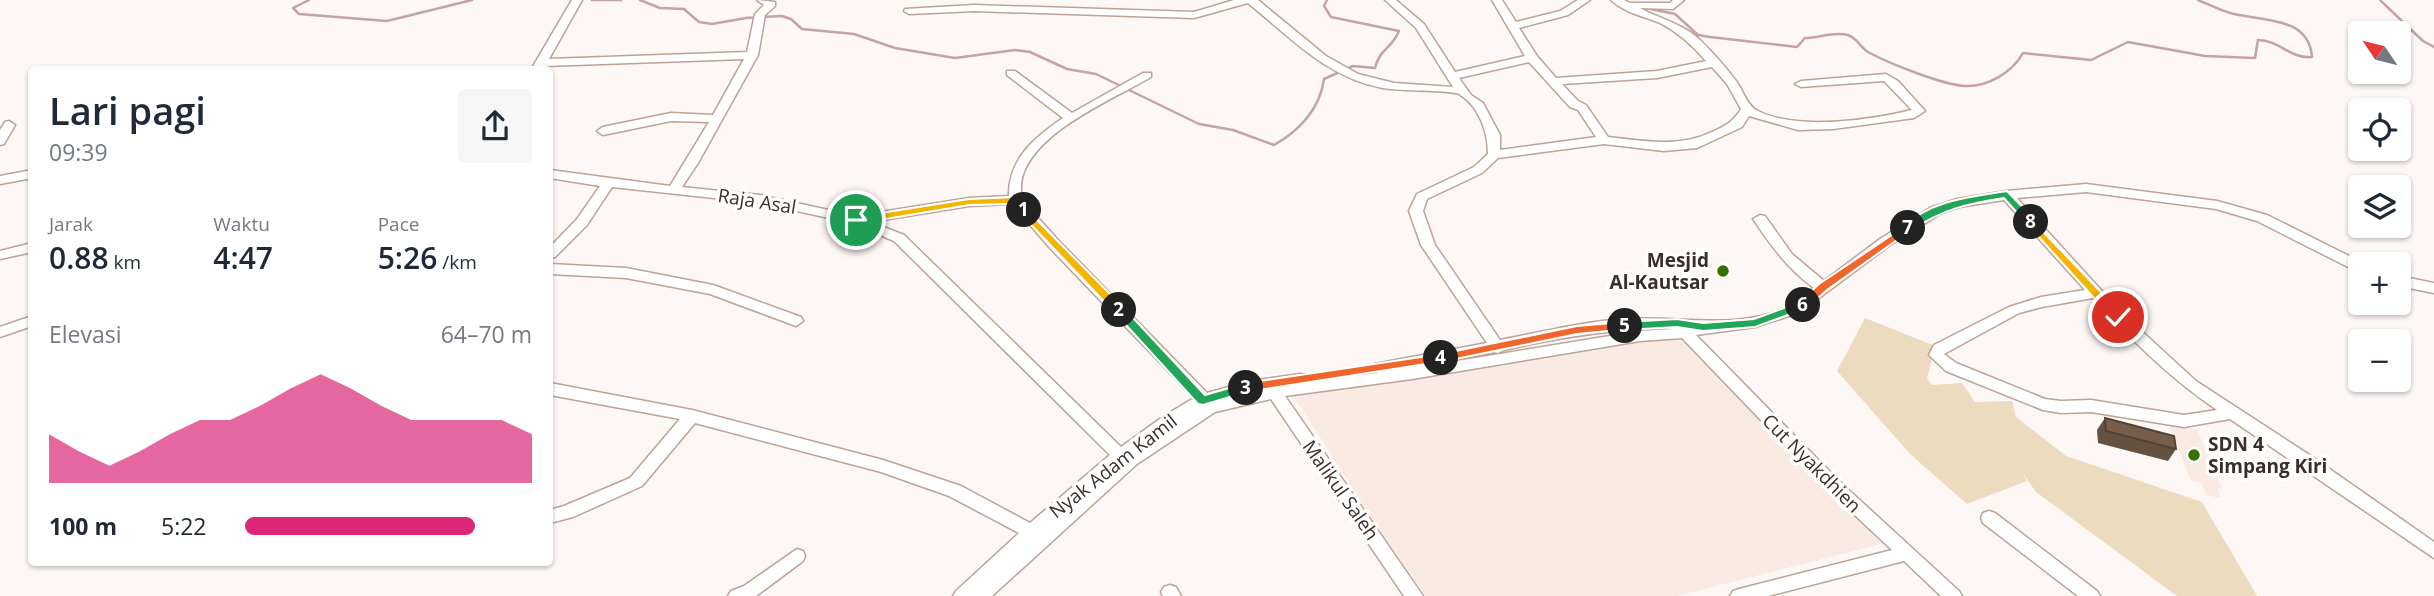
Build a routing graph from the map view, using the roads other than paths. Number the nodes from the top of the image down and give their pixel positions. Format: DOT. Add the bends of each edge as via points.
graph roads {
  1 [pos="1152,0"];
  2 [pos="1246,0"];
  3 [pos="1251,0"];
  4 [pos="1390,0"];
  5 [pos="1497,0"];
  6 [pos="1585,0"];
  7 [pos="1616,0"];
  8 [pos="1679,0"];
  9 [pos="576,1"];
  10 [pos="771,1"];
  11 [pos="1633,5"];
  12 [pos="909,11"];
  13 [pos="1152,13"];
  14 [pos="1512,26"];
  15 [pos="752,55"];
  16 [pos="1532,58"];
  17 [pos="1715,62"];
  18 [pos="539,66"];
  19 [pos="1011,73"];
  20 [pos="1147,75"];
  21 [pos="1451,76"];
  22 [pos="1556,81"];
  23 [pos="1801,84"];
  24 [pos="1462,91"];
  25 [pos="1747,109"];
  26 [pos="1071,118"];
  27 [pos="716,119"];
  28 [pos="9,125"];
  29 [pos="603,131"];
  30 [pos="1604,140"];
  31 [pos="0,141"];
  32 [pos="1494,155"];
  33 [pos="553,174"];
  34 [pos="28,175"];
  35 [pos="0,180"];
  36 [pos="608,183"];
  37 [pos="674,189"];
  38 [pos="2007,195"];
  39 [pos="1015,200"];
  40 [pos="1760,219"];
  41 [pos="856,220"];
  42 [pos="28,242"];
  43 [pos="0,248"];
  44 [pos="28,248"];
  45 [pos="553,251"];
  46 [pos="0,254"];
  47 [pos="2348,261"];
  48 [pos="553,269"];
  49 [pos="2411,283"];
  50 [pos="1823,287"];
  51 [pos="2434,288"];
  52 [pos="2096,293"];
  53 [pos="796,321"];
  54 [pos="28,322"];
  55 [pos="1681,328"];
  56 [pos="0,332"];
  57 [pos="1498,348"];
  58 [pos="1271,388"];
  59 [pos="553,390"];
  60 [pos="1207,404"];
  61 [pos="2230,413"];
  62 [pos="691,416"];
  63 [pos="1154,437"];
  64 [pos="1120,456"];
  65 [pos="553,515"];
  66 [pos="1989,518"];
  67 [pos="1037,534"];
  68 [pos="2434,551"];
  69 [pos="1905,554"];
  70 [pos="797,556"];
  71 [pos="737,596"];
  72 [pos="962,596"];
  73 [pos="980,596"];
  74 [pos="1414,596"];
  75 [pos="1738,596"];
  76 [pos="1953,596"];
  77 [pos="2091,596"];
  1 -- 13 [label="street"];
  2 -- 13 [label="street" via="1194,15"];
  3 -- 24 [label="street" via="1303,45 1354,77 1385,85"];
  4 -- 21 [label="street" via="1420,26"];
  5 -- 14 [label="street"];
  6 -- 14 [label="street" via="1564,13"];
  7 -- 11 [label="street"];
  8 -- 11 [label="street" via="1672,6"];
  9 -- 18 [label="street"];
  10 -- 15 [label="street" via="760,18"];
  11 -- 17 [label="street" via="1695,41"];
  12 -- 13 [label="street" via="974,8"];
  14 -- 16 [label="street"];
  15 -- 18 [label="street"];
  15 -- 27 [label="street"];
  16 -- 21 [label="street"];
  16 -- 22 [label="street"];
  17 -- 22 [label="street" via="1648,74"];
  17 -- 25 [label="street"];
  19 -- 26 [label="street"];
  20 -- 26 [label="street"];
  21 -- 24 [label="street"];
  22 -- 30 [label="street"];
  23 -- 25 [label="street" via="1886,77 1919,111 1833,125 1798,125"];
  24 -- 32 [label="street" via="1477,103 1494,135"];
  25 -- 30 [label="street" via="1738,124 1697,144"];
  26 -- 39 [label="street" via="1021,164"];
  27 -- 29 [label="street" via="671,117"];
  27 -- 37 [label="street"];
  28 -- 31 [label="street"];
  30 -- 32 [label="street"];
  32 -- 57 [label="street" via="1478,170 1422,197 1416,211 1428,245"];
  33 -- 36 [label="street, Raja Asal"];
  34 -- 35 [label="street"];
  36 -- 37 [label="street, Raja Asal"];
  36 -- 45 [label="street" via="582,222"];
  37 -- 41 [label="street, Raja Asal" via="760,199"];
  38 -- 47 [label="street" via="2086,188 2217,205 2262,218"];
  38 -- 50 [label="street" via="1957,202 1935,211"];
  38 -- 52 [label="street"];
  39 -- 41 [label="street, Raja Asal" via="969,202"];
  39 -- 60 [label="street"];
  40 -- 50 [label="street" via="1784,256"];
  41 -- 64 [label="street" via="899,238"];
  42 -- 43 [label="street"];
  44 -- 46 [label="street"];
  48 -- 53 [label="street" via="626,273 713,290"];
  49 -- 51 [label="street"];
  50 -- 55 [label="street" via="1794,310 1755,323"];
  52 -- 61 [label="street" via="2175,371"];
  52 -- 61 [label="street" via="2014,310 1939,349 1936,355 1951,367 2043,404 2091,405 2184,421"];
  54 -- 56 [label="street"];
  55 -- 57 [label="street" via="1577,330"];
  55 -- 58 [label="street" via="1425,372"];
  55 -- 69 [label="street, Cut Nyakdhien"];
  57 -- 58 [label="street"];
  58 -- 60 [label="street"];
  58 -- 74 [label="street, Malikul Saleh"];
  59 -- 62 [label="street"];
  60 -- 63 [label="street"];
  61 -- 68 [label="street"];
  62 -- 65 [label="street" via="636,482"];
  62 -- 67 [label="street" via="926,480"];
  63 -- 64 [label="street, Nyak Adam Kamil"];
  63 -- 67 [label="street"];
  64 -- 67 [label="street, Nyak Adam Kamil"];
  66 -- 77 [label="street"];
  67 -- 72 [label="street, Nyak Adam Kamil"];
  67 -- 73 [label="street"];
  69 -- 75 [label="street"];
  69 -- 76 [label="street, Cut Nyakdhien"];
  70 -- 71 [label="street"];
}
